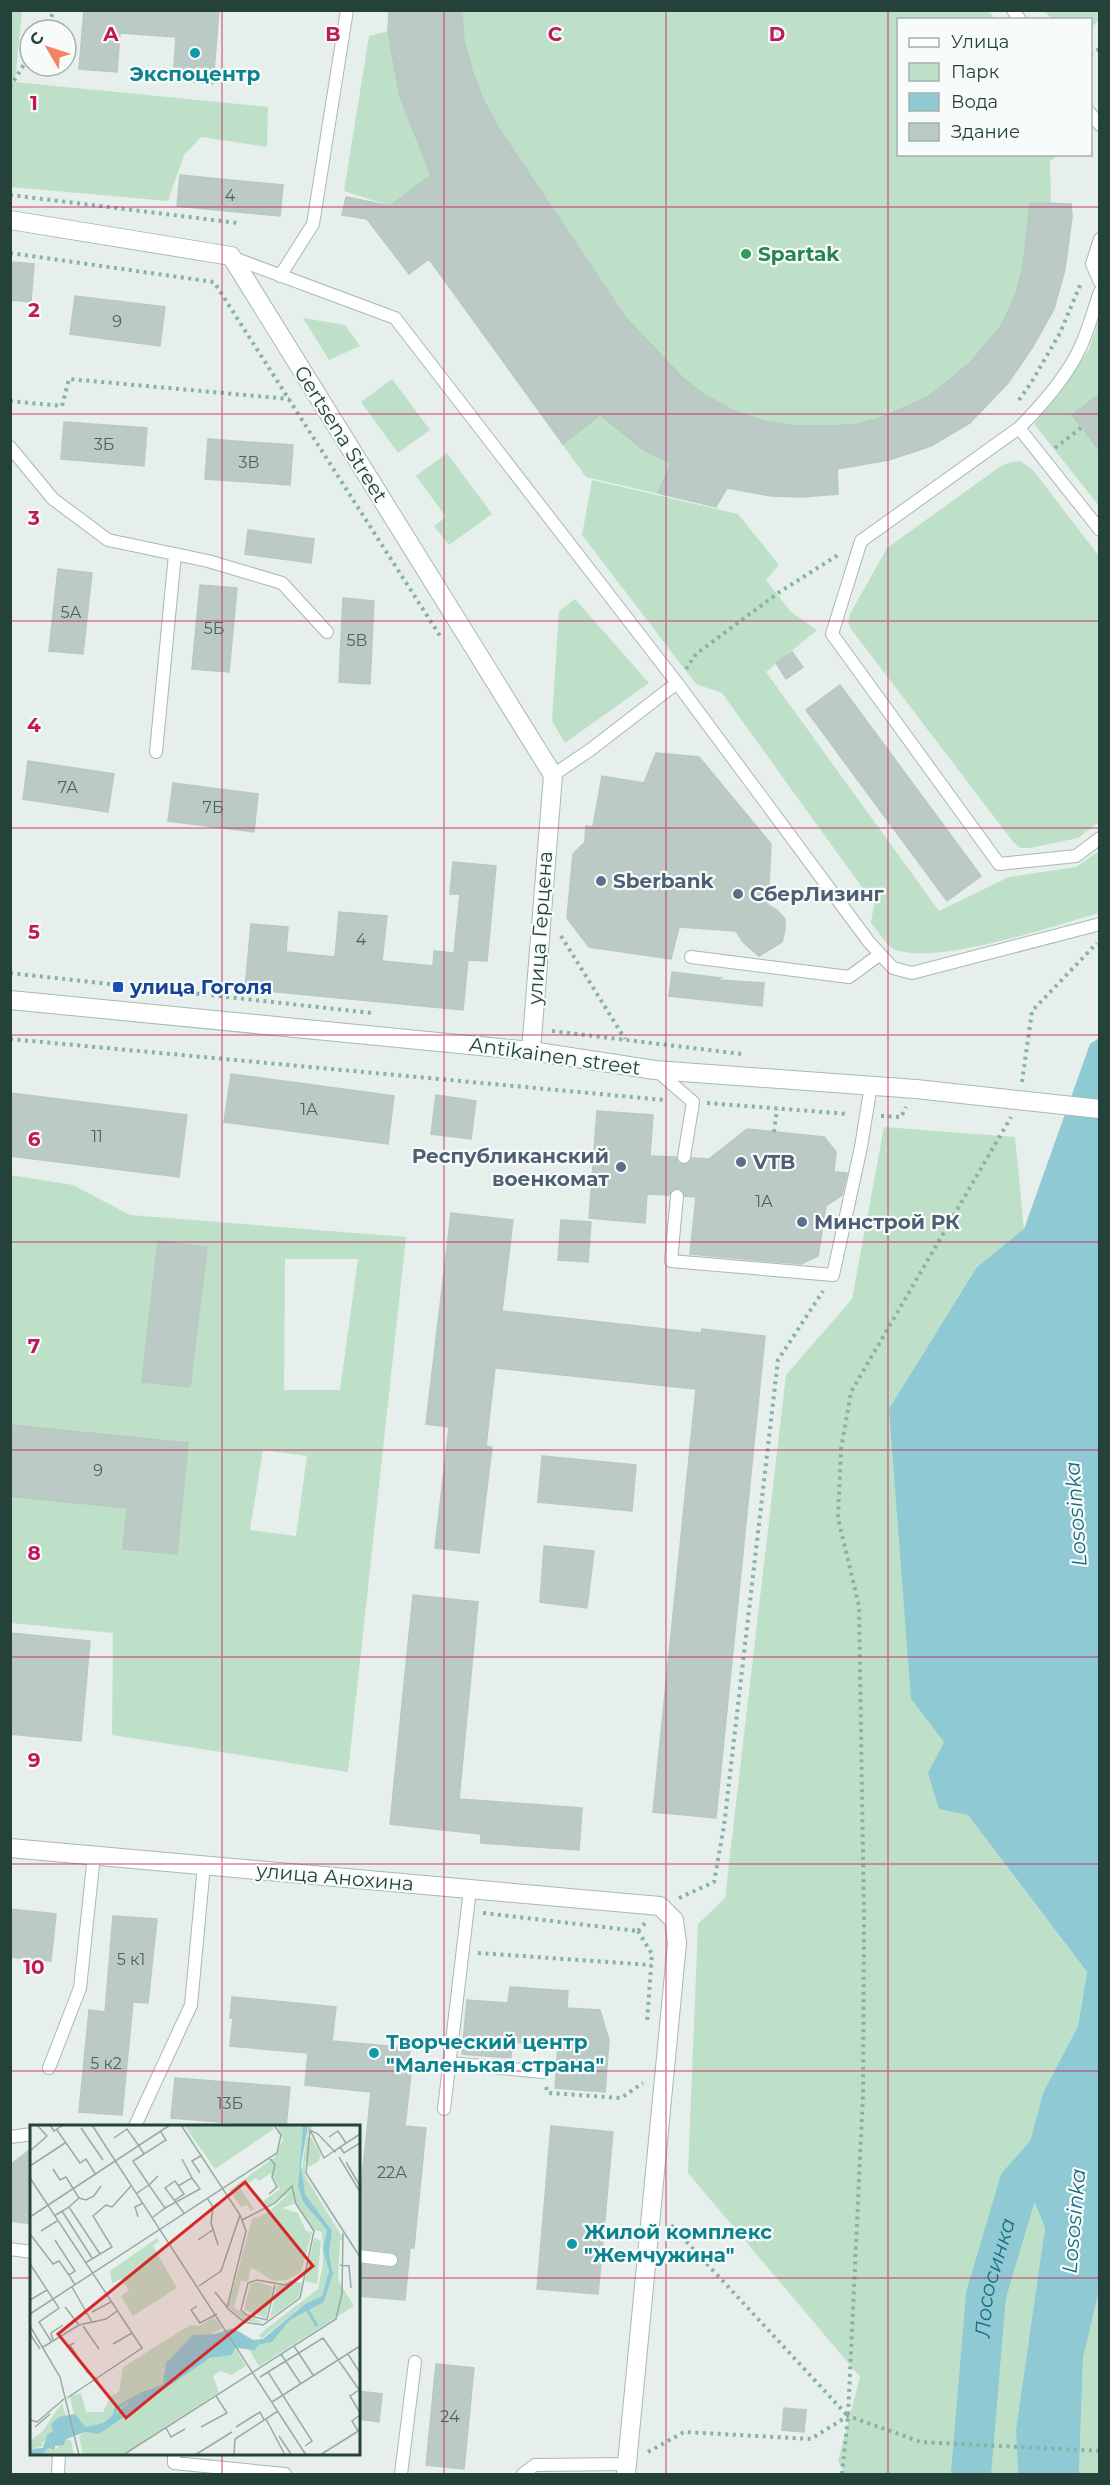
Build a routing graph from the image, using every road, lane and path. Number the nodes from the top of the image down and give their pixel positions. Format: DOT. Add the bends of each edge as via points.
graph roads {
  1 [pos="347,10"];
  2 [pos="18,74"];
  3 [pos="10,87"];
  4 [pos="10,195"];
  5 [pos="10,220"];
  6 [pos="237,223"];
  7 [pos="1100,239"];
  8 [pos="10,253"];
  9 [pos="231,256"];
  10 [pos="280,276"];
  11 [pos="1100,282"];
  12 [pos="1078,290"];
  13 [pos="1100,292"];
  14 [pos="289,399"];
  15 [pos="10,401"];
  16 [pos="1018,402"];
  17 [pos="1019,428"];
  18 [pos="1082,428"];
  19 [pos="10,447"];
  20 [pos="1052,451"];
  21 [pos="1100,530"];
  22 [pos="861,541"];
  23 [pos="175,554"];
  24 [pos="327,632"];
  25 [pos="448,648"];
  26 [pos="696,654"];
  27 [pos="677,683"];
  28 [pos="156,752"];
  29 [pos="553,775"];
  30 [pos="1100,838"];
  31 [pos="1100,924"];
  32 [pos="558,931"];
  33 [pos="1100,940"];
  34 [pos="879,955"];
  35 [pos="691,957"];
  36 [pos="10,973"];
  37 [pos="10,1000"];
  38 [pos="374,1013"];
  39 [pos="532,1029"];
  40 [pos="10,1039"];
  41 [pos="626,1040"];
  42 [pos="531,1051"];
  43 [pos="752,1055"];
  44 [pos="655,1070"];
  45 [pos="871,1085"];
  46 [pos="1021,1092"];
  47 [pos="693,1102"];
  48 [pos="777,1109"];
  49 [pos="1100,1109"];
  50 [pos="1014,1114"];
  51 [pos="866,1115"];
  52 [pos="901,1117"];
  53 [pos="774,1132"];
  54 [pos="684,1158"];
  55 [pos="677,1196"];
  56 [pos="833,1275"];
  57 [pos="10,1848"];
  58 [pos="94,1855"];
  59 [pos="204,1865"];
  60 [pos="470,1889"];
  61 [pos="660,1906"];
  62 [pos="467,1911"];
  63 [pos="638,1931"];
  64 [pos="464,1952"];
  65 [pos="651,1965"];
  66 [pos="647,2025"];
  67 [pos="450,2063"];
  68 [pos="49,2068"];
  69 [pos="543,2072"];
  70 [pos="643,2073"];
  71 [pos="444,2109"];
  72 [pos="136,2125"];
  73 [pos="30,2134"];
  74 [pos="10,2137"];
  75 [pos="652,2205"];
  76 [pos="10,2249"];
  77 [pos="30,2252"];
  78 [pos="360,2256"];
  79 [pos="391,2260"];
  80 [pos="415,2361"];
  81 [pos="848,2416"];
  82 [pos="1100,2451"];
  83 [pos="59,2455"];
  84 [pos="174,2455"];
  85 [pos="626,2469"];
  86 [pos="58,2475"];
  87 [pos="285,2475"];
  88 [pos="401,2475"];
  89 [pos="523,2475"];
  90 [pos="842,2475"];
  1 -- 10 [label="lane" via="313,224"];
  2 -- 3 [label="path"];
  4 -- 6 [label="path"];
  5 -- 9 [label="street"];
  7 -- 11 [label="lane" via="1092,264"];
  8 -- 14 [label="path" via="214,282"];
  9 -- 10 [label="lane"];
  9 -- 29 [label="street, Gertsena Street"];
  10 -- 27 [label="lane" via="395,318"];
  12 -- 16 [label="path" via="1060,333"];
  13 -- 17 [label="lane" via="1079,350 1056,387"];
  14 -- 15 [label="path" via="69,379 62,406"];
  14 -- 25 [label="path"];
  17 -- 21 [label="lane"];
  17 -- 22 [label="lane"];
  18 -- 20 [label="path"];
  19 -- 23 [label="lane" via="53,499 108,540"];
  22 -- 26 [label="path" via="778,593"];
  22 -- 30 [label="lane" via="832,634 999,864 1076,856"];
  23 -- 24 [label="lane" via="282,583"];
  23 -- 28 [label="lane"];
  27 -- 29 [label="lane"];
  27 -- 34 [label="lane"];
  29 -- 39 [label="street, улица Герцена"];
  31 -- 34 [label="lane" via="912,973 893,968"];
  32 -- 41 [label="path"];
  33 -- 46 [label="path" via="1032,1011"];
  34 -- 35 [label="lane" via="849,977"];
  36 -- 38 [label="path"];
  37 -- 42 [label="street, Antikainen street"];
  39 -- 41 [label="path"];
  39 -- 42 [label="street, улица Герцена"];
  40 -- 47 [label="path"];
  41 -- 43 [label="path"];
  42 -- 44 [label="street, Antikainen street"];
  44 -- 45 [label="street, Antikainen street"];
  44 -- 47 [label="lane"];
  45 -- 49 [label="street, Antikainen street, bridge"];
  45 -- 51 [label="lane"];
  47 -- 48 [label="path"];
  47 -- 54 [label="lane"];
  48 -- 51 [label="path"];
  48 -- 53 [label="path"];
  50 -- 81 [label="path" via="851,1392 841,1449 838,1518 859,1606 864,1917 863,2094"];
  51 -- 52 [label="path"];
  51 -- 56 [label="lane"];
  55 -- 56 [label="lane" via="671,1261"];
  56 -- 61 [label="path" via="778,1360 724,1826 714,1882"];
  57 -- 58 [label="street, улица Анохина"];
  58 -- 59 [label="street, улица Анохина"];
  58 -- 68 [label="lane" via="80,1988"];
  59 -- 60 [label="street, улица Анохина"];
  59 -- 72 [label="lane" via="191,2005"];
  60 -- 61 [label="street, улица Анохина"];
  60 -- 62 [label="lane"];
  61 -- 63 [label="path"];
  61 -- 75 [label="street" via="674,1920 677,1943"];
  62 -- 63 [label="path"];
  62 -- 64 [label="lane"];
  63 -- 65 [label="path" via="652,1954"];
  64 -- 65 [label="path"];
  64 -- 67 [label="lane"];
  65 -- 66 [label="path"];
  67 -- 69 [label="lane"];
  67 -- 71 [label="lane"];
  69 -- 70 [label="path" via="548,2093 621,2098 642,2085"];
  73 -- 74 [label="lane"];
  75 -- 81 [label="path"];
  75 -- 85 [label="street"];
  76 -- 77 [label="lane"];
  78 -- 79 [label="lane"];
  80 -- 88 [label="lane"];
  81 -- 82 [label="path" via="921,2442"];
  81 -- 85 [label="path" via="811,2439 684,2432"];
  81 -- 90 [label="path"];
  83 -- 86 [label="lane"];
  84 -- 87 [label="lane" via="174,2463"];
  85 -- 89 [label="lane" via="535,2465"];
}
